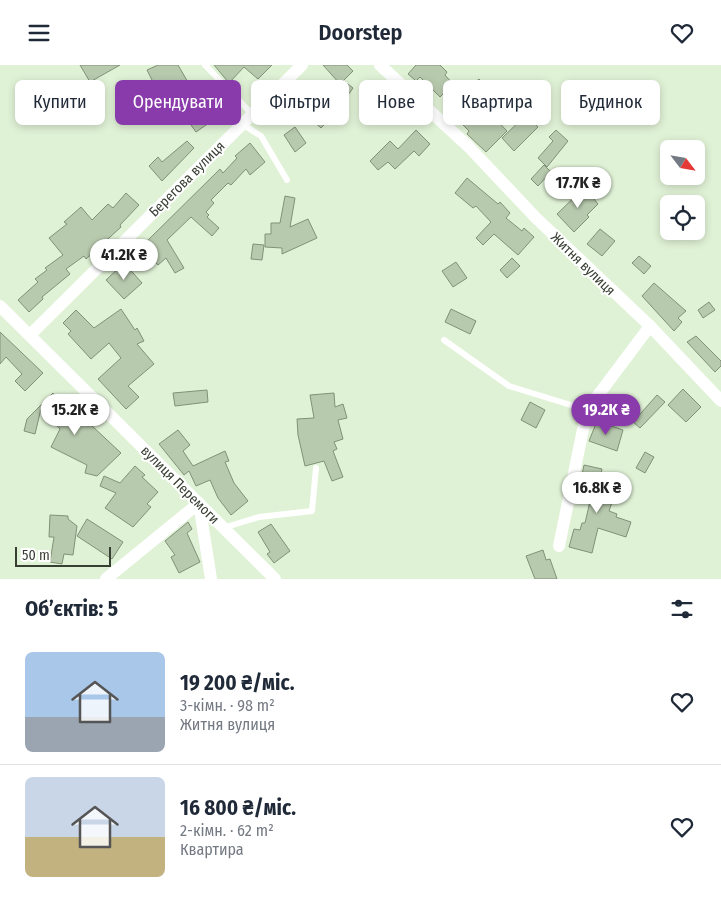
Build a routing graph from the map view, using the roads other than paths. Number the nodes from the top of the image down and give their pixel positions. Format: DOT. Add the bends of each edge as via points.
graph roads {
  1 [pos="205,65"];
  2 [pos="302,65"];
  3 [pos="380,65"];
  4 [pos="287,80"];
  5 [pos="251,113"];
  6 [pos="251,115"];
  7 [pos="242,124"];
  8 [pos="287,180"];
  9 [pos="0,306"];
  10 [pos="650,326"];
  11 [pos="30,335"];
  12 [pos="444,340"];
  13 [pos="721,401"];
  14 [pos="587,410"];
  15 [pos="316,468"];
  16 [pos="198,503"];
  17 [pos="223,528"];
  18 [pos="559,547"];
  19 [pos="106,579"];
  20 [pos="211,579"];
  21 [pos="275,579"];
  1 -- 5 [label="lane"];
  2 -- 4 [label="street, Берегова вулиця"];
  3 -- 10 [label="street, Житня вулиця" via="468,146 536,218"];
  6 -- 7 [label="street, Берегова вулиця"];
  7 -- 8 [label="lane" via="261,136"];
  7 -- 11 [label="street, Берегова вулиця"];
  9 -- 11 [label="street, вулиця Перемоги"];
  10 -- 13 [label="street, Житня вулиця"];
  10 -- 14 [label="street"];
  11 -- 16 [label="street, вулиця Перемоги"];
  12 -- 14 [label="lane" via="509,386"];
  14 -- 18 [label="street"];
  15 -- 17 [label="lane" via="312,511 259,517"];
  16 -- 17 [label="street, вулиця Перемоги"];
  16 -- 19 [label="street"];
  16 -- 20 [label="street"];
  17 -- 21 [label="street, вулиця Перемоги"];
}
